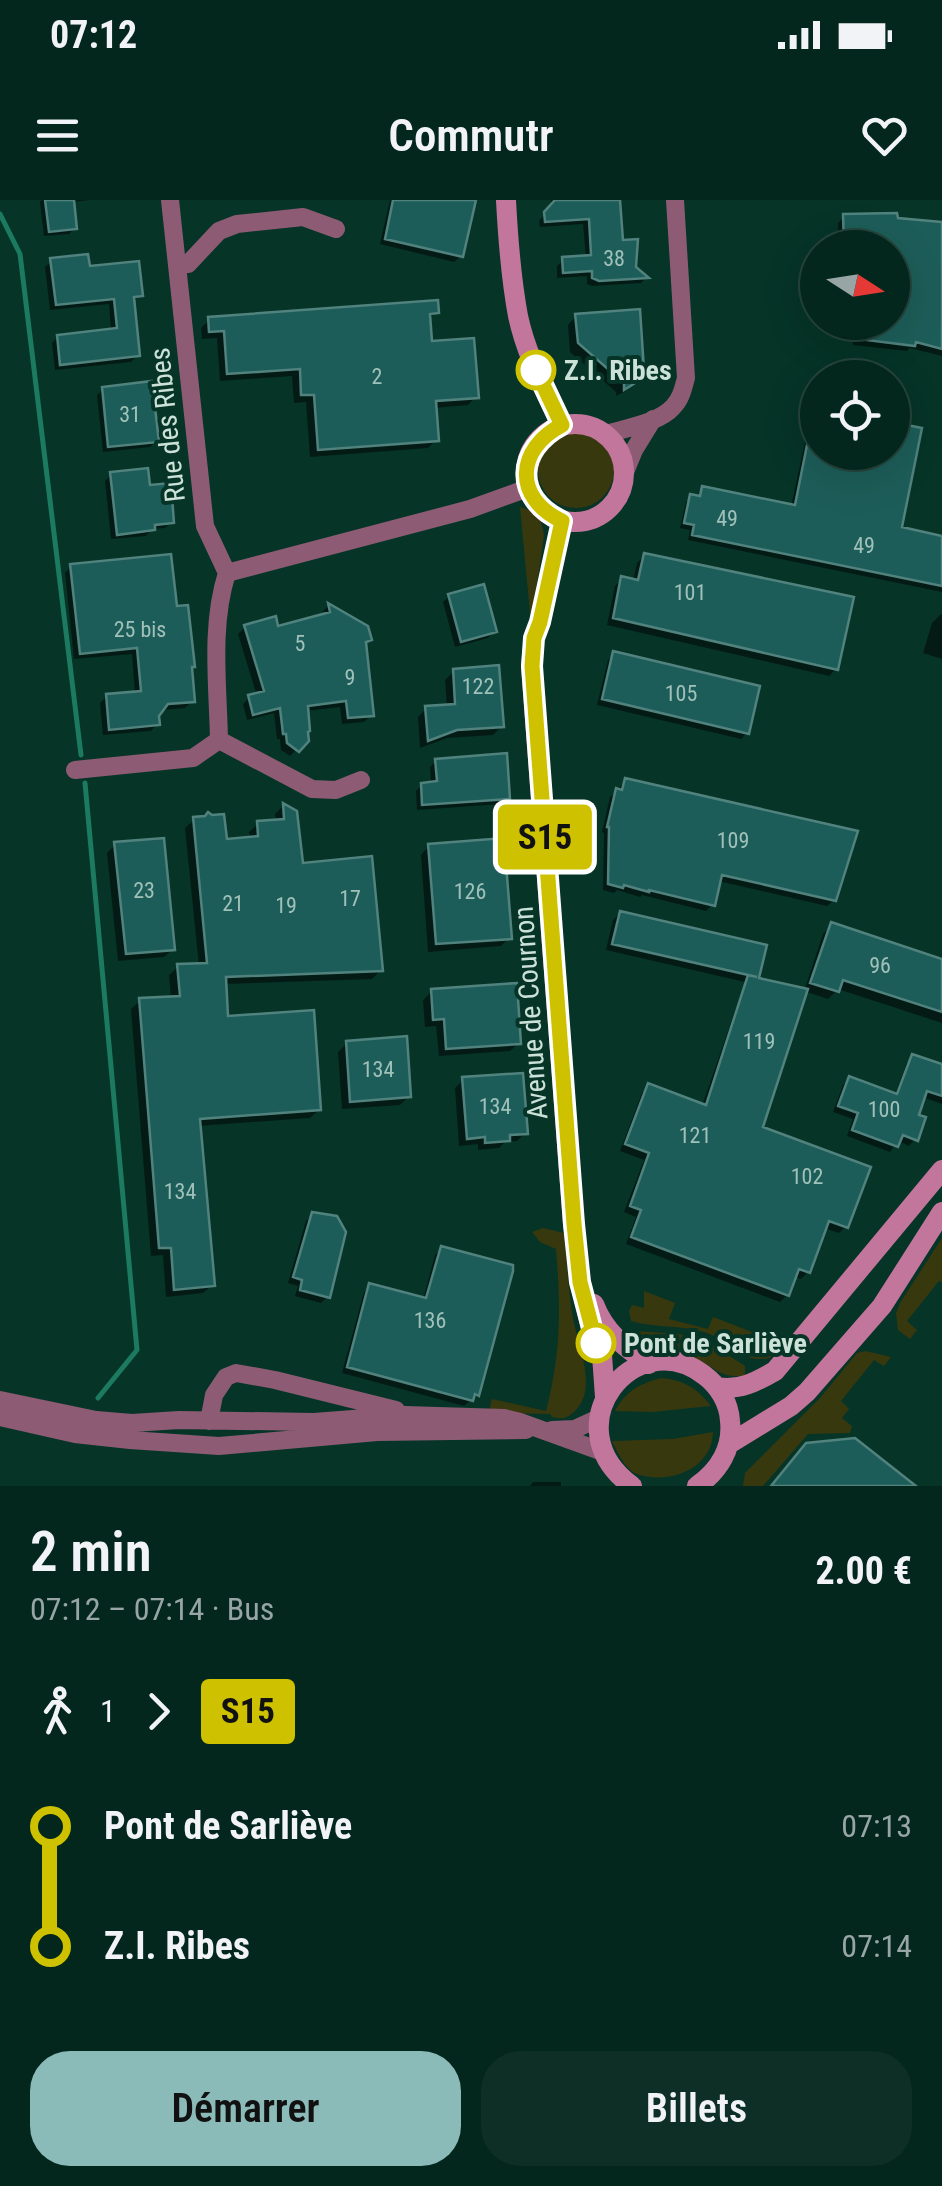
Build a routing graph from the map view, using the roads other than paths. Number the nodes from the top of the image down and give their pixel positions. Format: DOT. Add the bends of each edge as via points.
graph roads {
  1 [pos="170,200"];
  2 [pos="506,200"];
  3 [pos="675,200"];
  4 [pos="336,229"];
  5 [pos="178,265"];
  6 [pos="654,418"];
  7 [pos="562,425"];
  8 [pos="606,434"];
  9 [pos="625,472"];
  10 [pos="528,488"];
  11 [pos="562,521"];
  12 [pos="228,574"];
  13 [pos="540,622"];
  14 [pos="219,740"];
  15 [pos="75,770"];
  16 [pos="361,780"];
  17 [pos="942,1170"];
  18 [pos="942,1212"];
  19 [pos="649,1364"];
  20 [pos="717,1387"];
  21 [pos="0,1400"];
  22 [pos="602,1408"];
  23 [pos="405,1415"];
  24 [pos="0,1418"];
  25 [pos="202,1421"];
  26 [pos="538,1429"];
  27 [pos="729,1444"];
  28 [pos="603,1452"];
  29 [pos="624,1483"];
  30 [pos="697,1486"];
  1 -- 5 [label="street, Rue des Ribes"];
  2 -- 7 [label="main road" via="519,320"];
  3 -- 6 [label="street" via="686,378 671,410"];
  4 -- 5 [label="street" via="303,217 237,224"];
  5 -- 12 [label="street, Rue des Ribes" via="205,526"];
  6 -- 8 [label="street"];
  6 -- 9 [label="street"];
  7 -- 8 [label="main road" via="585,424"];
  7 -- 10 [label="main road" via="532,450"];
  8 -- 9 [label="main road"];
  9 -- 11 [label="main road" via="606,512"];
  10 -- 11 [label="main road" via="536,503"];
  10 -- 12 [label="street"];
  11 -- 13 [label="main road, Avenue de Cournon"];
  12 -- 14 [label="street" via="218,628"];
  13 -- 19 [label="main road, Avenue de Cournon" via="586,1280 601,1322"];
  13 -- 22 [label="main road, Avenue de Cournon" via="532,666 574,1224 580,1282 602,1355"];
  14 -- 15 [label="street" via="193,758"];
  14 -- 16 [label="street" via="312,789 336,790"];
  17 -- 20 [label="main road" via="774,1370 753,1384"];
  18 -- 27 [label="main road" via="882,1306 808,1392"];
  19 -- 20 [label="main road" via="687,1366"];
  19 -- 22 [label="main road" via="628,1373"];
  20 -- 27 [label="main road" via="730,1416"];
  21 -- 25 [label="street" via="96,1420"];
  22 -- 26 [label="street" via="575,1429"];
  22 -- 28 [label="main road, Avenue de Cournon"];
  23 -- 25 [label="street"];
  23 -- 25 [label="street" via="236,1373 226,1377"];
  23 -- 26 [label="street" via="504,1418"];
  24 -- 26 [label="street" via="74,1434 220,1446 377,1432"];
  26 -- 28 [label="street"];
  27 -- 30 [label="main road" via="717,1469"];
  28 -- 29 [label="main road"];
}
